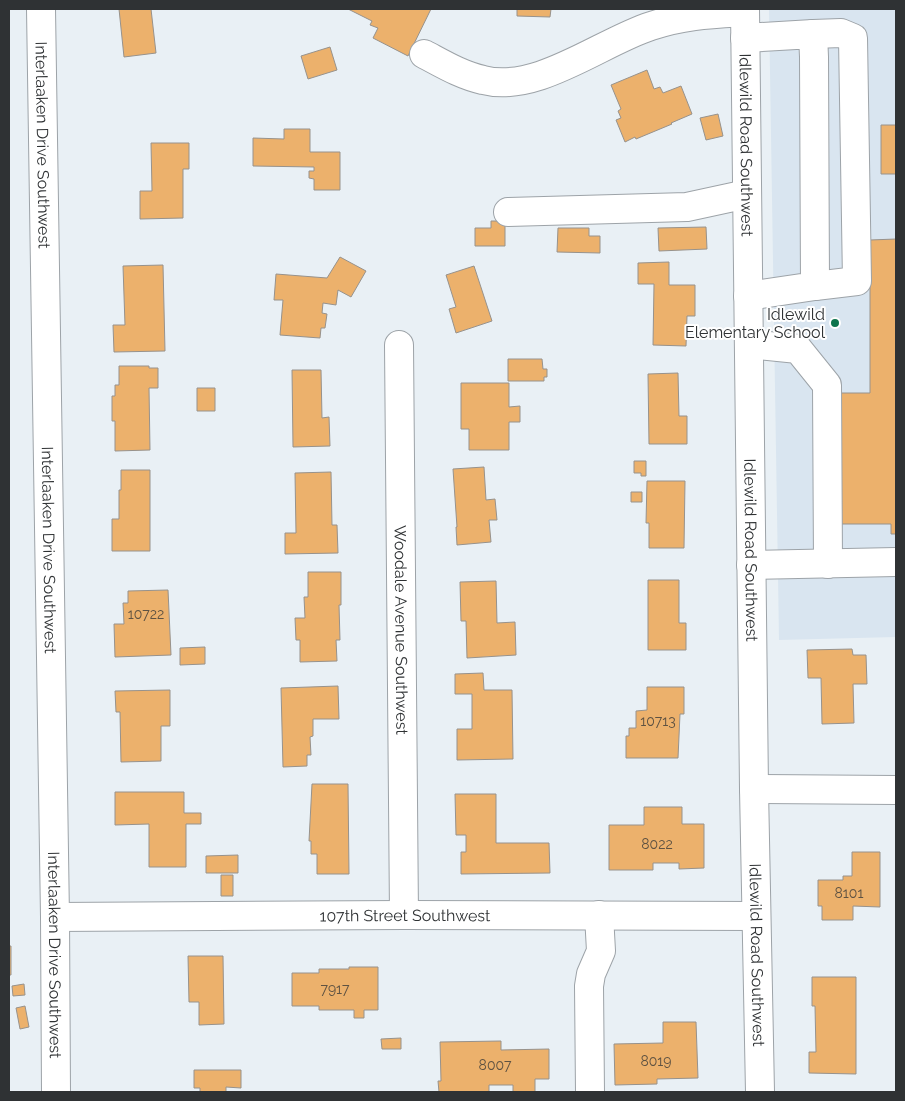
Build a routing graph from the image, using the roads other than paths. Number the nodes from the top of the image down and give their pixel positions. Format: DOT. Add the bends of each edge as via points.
graph roads {
  1 [pos="41,9"];
  2 [pos="745,20"];
  3 [pos="813,34"];
  4 [pos="424,54"];
  5 [pos="747,194"];
  6 [pos="508,212"];
  7 [pos="815,286"];
  8 [pos="748,296"];
  9 [pos="749,344"];
  10 [pos="399,345"];
  11 [pos="896,562"];
  12 [pos="828,564"];
  13 [pos="751,565"];
  14 [pos="754,789"];
  15 [pos="896,790"];
  16 [pos="404,915"];
  17 [pos="599,915"];
  18 [pos="55,916"];
  19 [pos="756,916"];
  20 [pos="56,1092"];
  21 [pos="590,1092"];
  22 [pos="760,1092"];
  1 -- 18 [label="street, Interlaaken Drive Southwest"];
  2 -- 3 [label="street"];
  2 -- 4 [label="street" via="697,14 650,26 533,78 508,82 484,81 455,71"];
  2 -- 5 [label="street, Idlewild Road Southwest"];
  3 -- 7 [label="street"];
  3 -- 7 [label="street" via="841,33 853,38 857,281"];
  5 -- 6 [label="street" via="687,207"];
  5 -- 8 [label="street, Idlewild Road Southwest"];
  7 -- 8 [label="street"];
  8 -- 9 [label="street, Idlewild Road Southwest"];
  9 -- 12 [label="street" via="798,349 826,385"];
  9 -- 13 [label="street, Idlewild Road Southwest"];
  10 -- 16 [label="street, Woodale Avenue Southwest"];
  11 -- 12 [label="street"];
  12 -- 13 [label="street"];
  13 -- 14 [label="street, Idlewild Road Southwest"];
  14 -- 15 [label="street"];
  14 -- 19 [label="street, Idlewild Road Southwest"];
  16 -- 17 [label="street, 107th Street Southwest"];
  16 -- 18 [label="street, 107th Street Southwest"];
  17 -- 19 [label="street, 107th Street Southwest"];
  17 -- 21 [label="street" via="601,951 589,986"];
  18 -- 20 [label="street, Interlaaken Drive Southwest"];
  19 -- 22 [label="street, Idlewild Road Southwest"];
}
